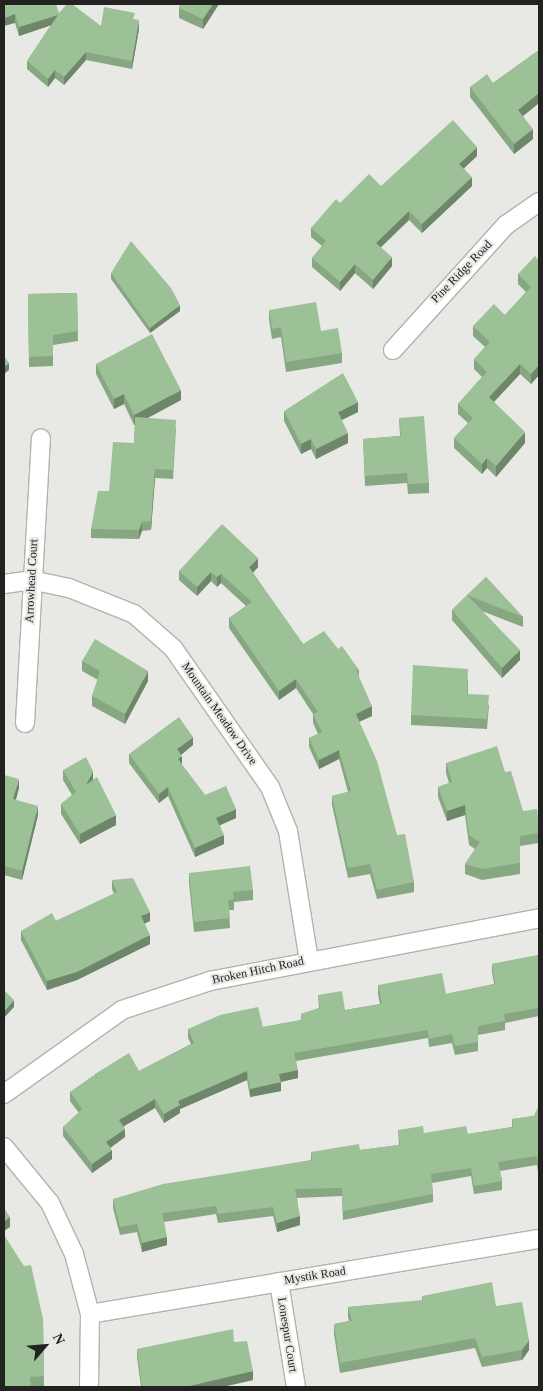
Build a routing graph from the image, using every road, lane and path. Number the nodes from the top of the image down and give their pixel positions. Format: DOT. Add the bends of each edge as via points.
graph roads {
  1 [pos="539,202"];
  2 [pos="393,350"];
  3 [pos="41,438"];
  4 [pos="31,580"];
  5 [pos="4,584"];
  6 [pos="25,724"];
  7 [pos="539,918"];
  8 [pos="308,960"];
  9 [pos="4,1094"];
  10 [pos="4,1146"];
  11 [pos="539,1239"];
  12 [pos="279,1282"];
  13 [pos="90,1314"];
  14 [pos="89,1387"];
  15 [pos="296,1387"];
  1 -- 2 [label="street, Pine Ridge Road" via="506,225"];
  3 -- 4 [label="street, Arrowhead Court"];
  4 -- 5 [label="street, Mountain Meadow Drive"];
  4 -- 6 [label="street, Arrowhead Court"];
  4 -- 8 [label="street, Mountain Meadow Drive" via="69,588 134,614 173,648 270,787 288,831"];
  7 -- 8 [label="street, Broken Hitch Road"];
  8 -- 9 [label="street, Broken Hitch Road" via="210,981 122,1010"];
  10 -- 13 [label="street" via="50,1203 74,1254"];
  11 -- 12 [label="street, Mystik Road"];
  12 -- 13 [label="street, Mystik Road"];
  12 -- 15 [label="street, Lonespur Court"];
  13 -- 14 [label="street" via="93,1347"];
}
